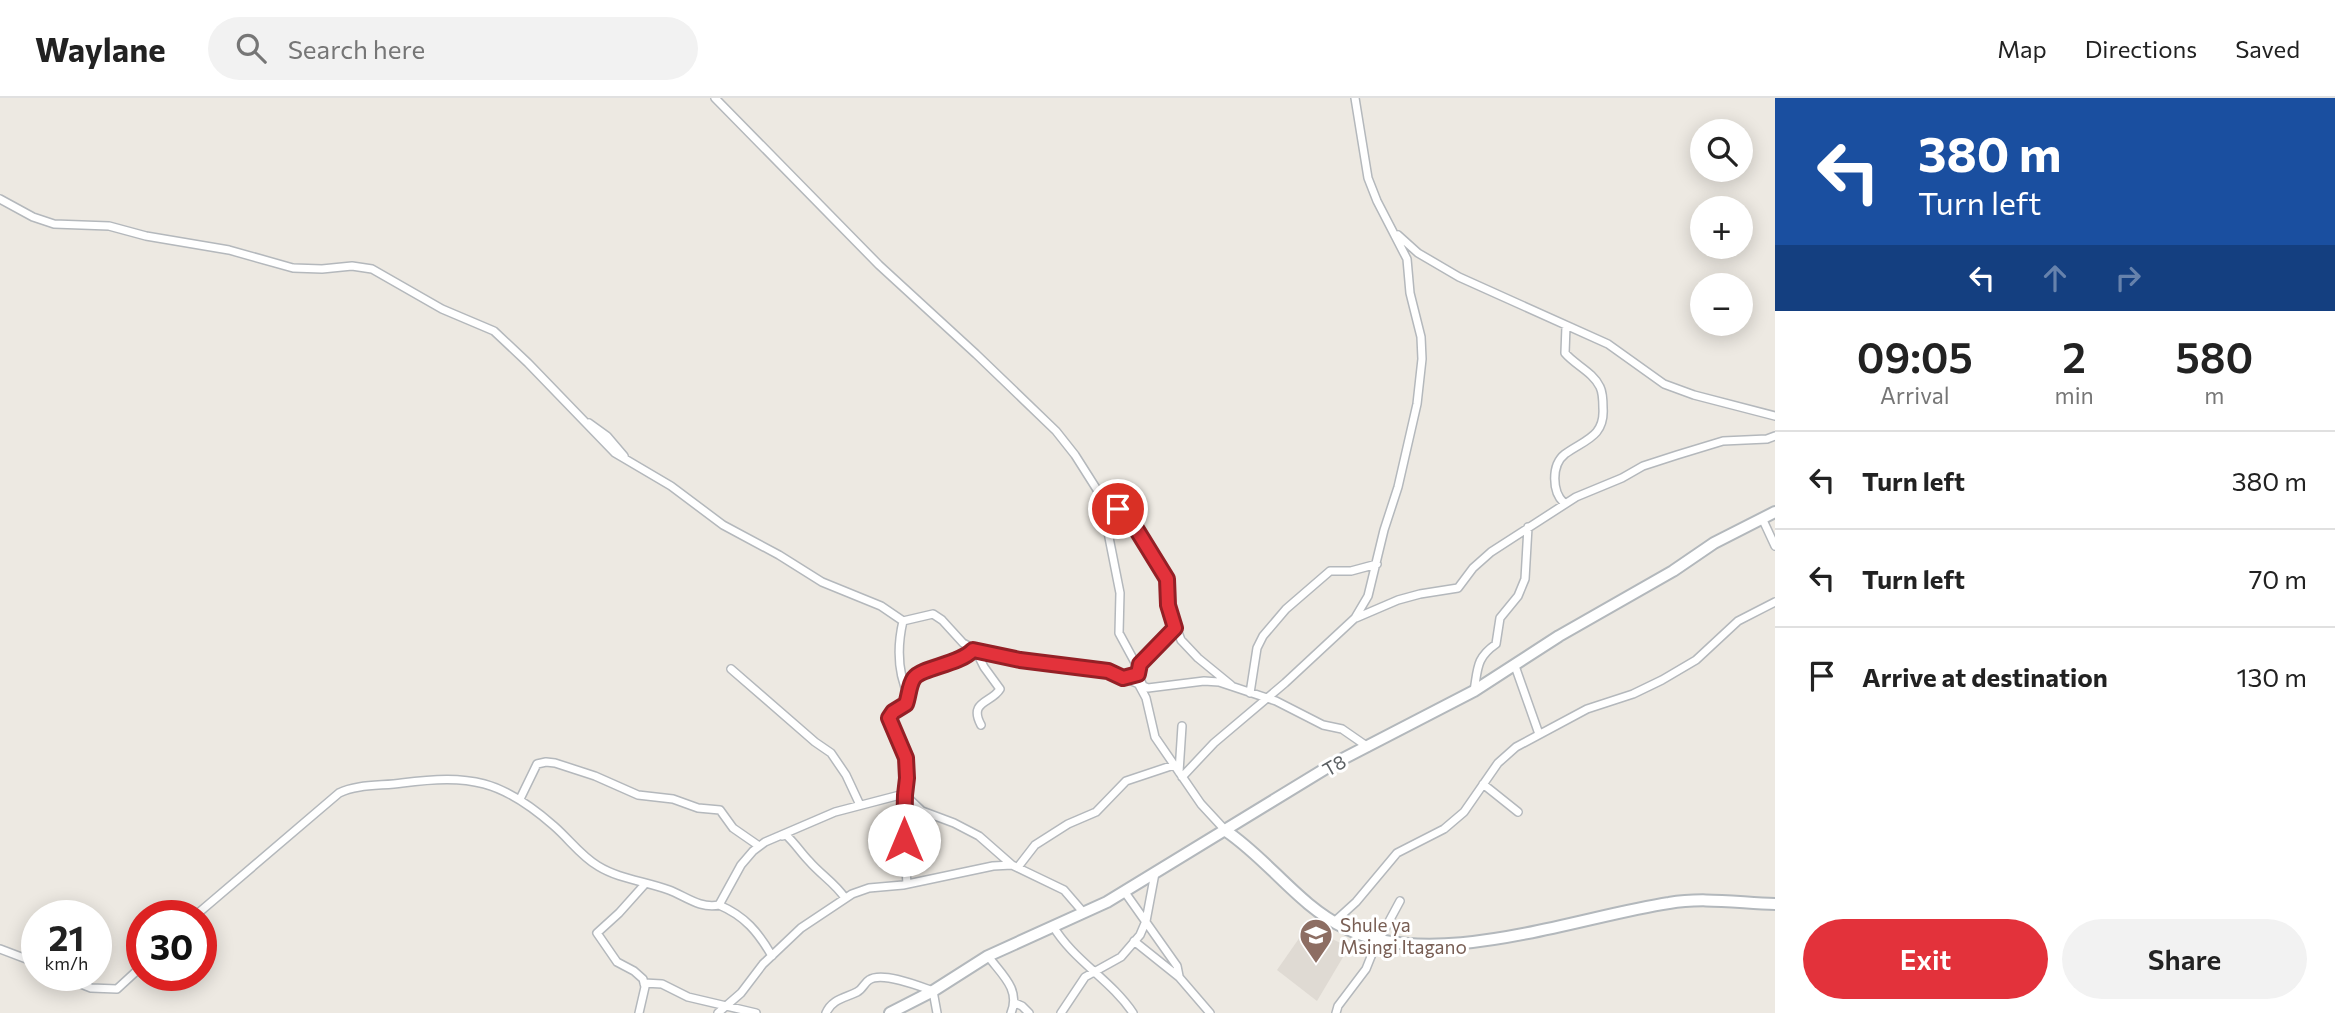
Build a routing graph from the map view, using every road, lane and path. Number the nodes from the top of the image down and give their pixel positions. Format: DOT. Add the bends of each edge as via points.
graph roads {
  1 [pos="715,98"];
  2 [pos="1354,98"];
  3 [pos="0,199"];
  4 [pos="1393,232"];
  5 [pos="1566,326"];
  6 [pos="1775,416"];
  7 [pos="1775,436"];
  8 [pos="1101,496"];
  9 [pos="1564,503"];
  10 [pos="1775,512"];
  11 [pos="1762,518"];
  12 [pos="1528,527"];
  13 [pos="1775,546"];
  14 [pos="1377,564"];
  15 [pos="1775,602"];
  16 [pos="1355,618"];
  17 [pos="903,621"];
  18 [pos="1175,628"];
  19 [pos="975,650"];
  20 [pos="1515,666"];
  21 [pos="731,669"];
  22 [pos="1138,671"];
  23 [pos="1123,678"];
  24 [pos="1141,686"];
  25 [pos="1234,687"];
  26 [pos="1474,691"];
  27 [pos="1251,693"];
  28 [pos="909,698"];
  29 [pos="1265,698"];
  30 [pos="981,725"];
  31 [pos="1182,726"];
  32 [pos="1539,734"];
  33 [pos="1368,747"];
  34 [pos="1174,765"];
  35 [pos="1181,775"];
  36 [pos="1483,784"];
  37 [pos="905,795"];
  38 [pos="520,799"];
  39 [pos="860,805"];
  40 [pos="1518,811"];
  41 [pos="1226,831"];
  42 [pos="780,836"];
  43 [pos="759,846"];
  44 [pos="1015,866"];
  45 [pos="1155,873"];
  46 [pos="645,884"];
  47 [pos="907,884"];
  48 [pos="1124,891"];
  49 [pos="845,898"];
  50 [pos="213,900"];
  51 [pos="1400,901"];
  52 [pos="1775,904"];
  53 [pos="719,905"];
  54 [pos="1083,912"];
  55 [pos="1146,921"];
  56 [pos="1334,922"];
  57 [pos="1053,926"];
  58 [pos="1378,939"];
  59 [pos="1135,941"];
  60 [pos="0,949"];
  61 [pos="772,956"];
  62 [pos="988,956"];
  63 [pos="21,957"];
  64 [pos="1094,971"];
  65 [pos="1179,977"];
  66 [pos="645,983"];
  67 [pos="933,991"];
  68 [pos="1015,1003"];
  69 [pos="726,1007"];
  70 [pos="639,1013"];
  71 [pos="718,1013"];
  72 [pos="756,1013"];
  73 [pos="826,1013"];
  74 [pos="890,1013"];
  75 [pos="937,1013"];
  76 [pos="1011,1013"];
  77 [pos="1029,1013"];
  78 [pos="1061,1013"];
  79 [pos="1133,1013"];
  80 [pos="1210,1013"];
  81 [pos="1336,1013"];
  1 -- 8 [label="street" via="879,265 1049,424"];
  2 -- 4 [label="street" via="1368,178"];
  3 -- 17 [label="street" via="54,224 109,226 293,268 372,269 442,309 494,331 601,441 709,516 822,582 881,606"];
  4 -- 5 [label="street" via="1446,271"];
  4 -- 14 [label="street" via="1408,265 1422,359 1415,417"];
  5 -- 6 [label="street" via="1608,344 1664,384"];
  5 -- 9 [label="street" via="1565,353 1600,387 1604,413 1597,432 1558,464 1555,485"];
  7 -- 9 [label="street" via="1723,442 1650,463"];
  8 -- 18 [label="street" via="1129,520 1164,574"];
  8 -- 22 [label="street" via="1120,593 1119,633"];
  9 -- 12 [label="street"];
  10 -- 11 [label="street, T8"];
  11 -- 13 [label="street"];
  11 -- 20 [label="street, T8"];
  12 -- 16 [label="street" via="1481,560 1458,588 1409,597"];
  12 -- 26 [label="street" via="1525,579 1500,618 1496,644 1479,661"];
  14 -- 16 [label="street" via="1368,596"];
  14 -- 27 [label="street" via="1351,572 1329,571 1286,609 1260,641"];
  15 -- 32 [label="street" via="1738,621 1696,660 1662,680 1587,709"];
  16 -- 29 [label="street"];
  17 -- 19 [label="street" via="937,615"];
  17 -- 28 [label="street" via="898,654"];
  18 -- 22 [label="street"];
  18 -- 25 [label="street" via="1190,649"];
  19 -- 23 [label="street" via="1108,671"];
  19 -- 28 [label="street" via="916,676"];
  19 -- 30 [label="street" via="1000,689 979,709"];
  20 -- 26 [label="street, T8"];
  20 -- 32 [label="street"];
  21 -- 39 [label="street" via="831,753"];
  22 -- 23 [label="street"];
  22 -- 24 [label="street"];
  23 -- 24 [label="street"];
  24 -- 25 [label="street" via="1209,680"];
  24 -- 34 [label="street" via="1155,737"];
  25 -- 27 [label="street"];
  26 -- 33 [label="street, T8"];
  27 -- 29 [label="street"];
  28 -- 37 [label="street" via="889,718 905,754"];
  29 -- 33 [label="street" via="1342,729"];
  29 -- 35 [label="street"];
  31 -- 35 [label="street"];
  32 -- 36 [label="street" via="1506,755"];
  33 -- 41 [label="street, T8"];
  34 -- 35 [label="street"];
  34 -- 44 [label="street" via="1126,781 1096,813 1035,845"];
  35 -- 41 [label="street"];
  36 -- 40 [label="street"];
  36 -- 56 [label="street" via="1452,823 1397,853"];
  37 -- 39 [label="street"];
  37 -- 44 [label="street" via="922,811 979,836"];
  37 -- 47 [label="street"];
  38 -- 43 [label="street" via="537,764 555,763 647,797 720,810 733,828"];
  38 -- 46 [label="street" via="597,866"];
  38 -- 50 [label="street" via="465,779 345,790"];
  39 -- 42 [label="street"];
  41 -- 45 [label="street, T8"];
  41 -- 56 [label="street"];
  42 -- 43 [label="street"];
  42 -- 49 [label="street" via="786,835"];
  43 -- 53 [label="street" via="741,866"];
  44 -- 47 [label="street" via="993,866"];
  44 -- 54 [label="street" via="1064,890"];
  45 -- 48 [label="street, T8"];
  45 -- 55 [label="street"];
  46 -- 53 [label="street" via="700,904"];
  46 -- 66 [label="street" via="597,933 617,962"];
  47 -- 49 [label="street" via="869,888"];
  48 -- 54 [label="street, T8"];
  48 -- 55 [label="street"];
  49 -- 61 [label="street" via="801,928"];
  51 -- 58 [label="street"];
  52 -- 58 [label="street" via="1685,901 1461,942"];
  53 -- 61 [label="street" via="756,930"];
  54 -- 57 [label="street, T8"];
  55 -- 59 [label="street"];
  55 -- 65 [label="street" via="1177,966"];
  56 -- 58 [label="street"];
  57 -- 62 [label="street, T8"];
  57 -- 64 [label="street"];
  58 -- 81 [label="street" via="1366,969"];
  59 -- 64 [label="street" via="1121,957"];
  59 -- 65 [label="street"];
  60 -- 63 [label="street"];
  61 -- 69 [label="street"];
  62 -- 67 [label="street, T8"];
  62 -- 68 [label="street" via="1013,989"];
  64 -- 78 [label="street"];
  64 -- 79 [label="street"];
  65 -- 80 [label="street"];
  66 -- 69 [label="street" via="662,984"];
  66 -- 70 [label="street"];
  67 -- 73 [label="street" via="912,982 874,978 830,1005"];
  67 -- 74 [label="street, T8"];
  67 -- 75 [label="street"];
  68 -- 76 [label="street"];
  68 -- 77 [label="street"];
  69 -- 71 [label="street"];
  69 -- 72 [label="street"];
}
